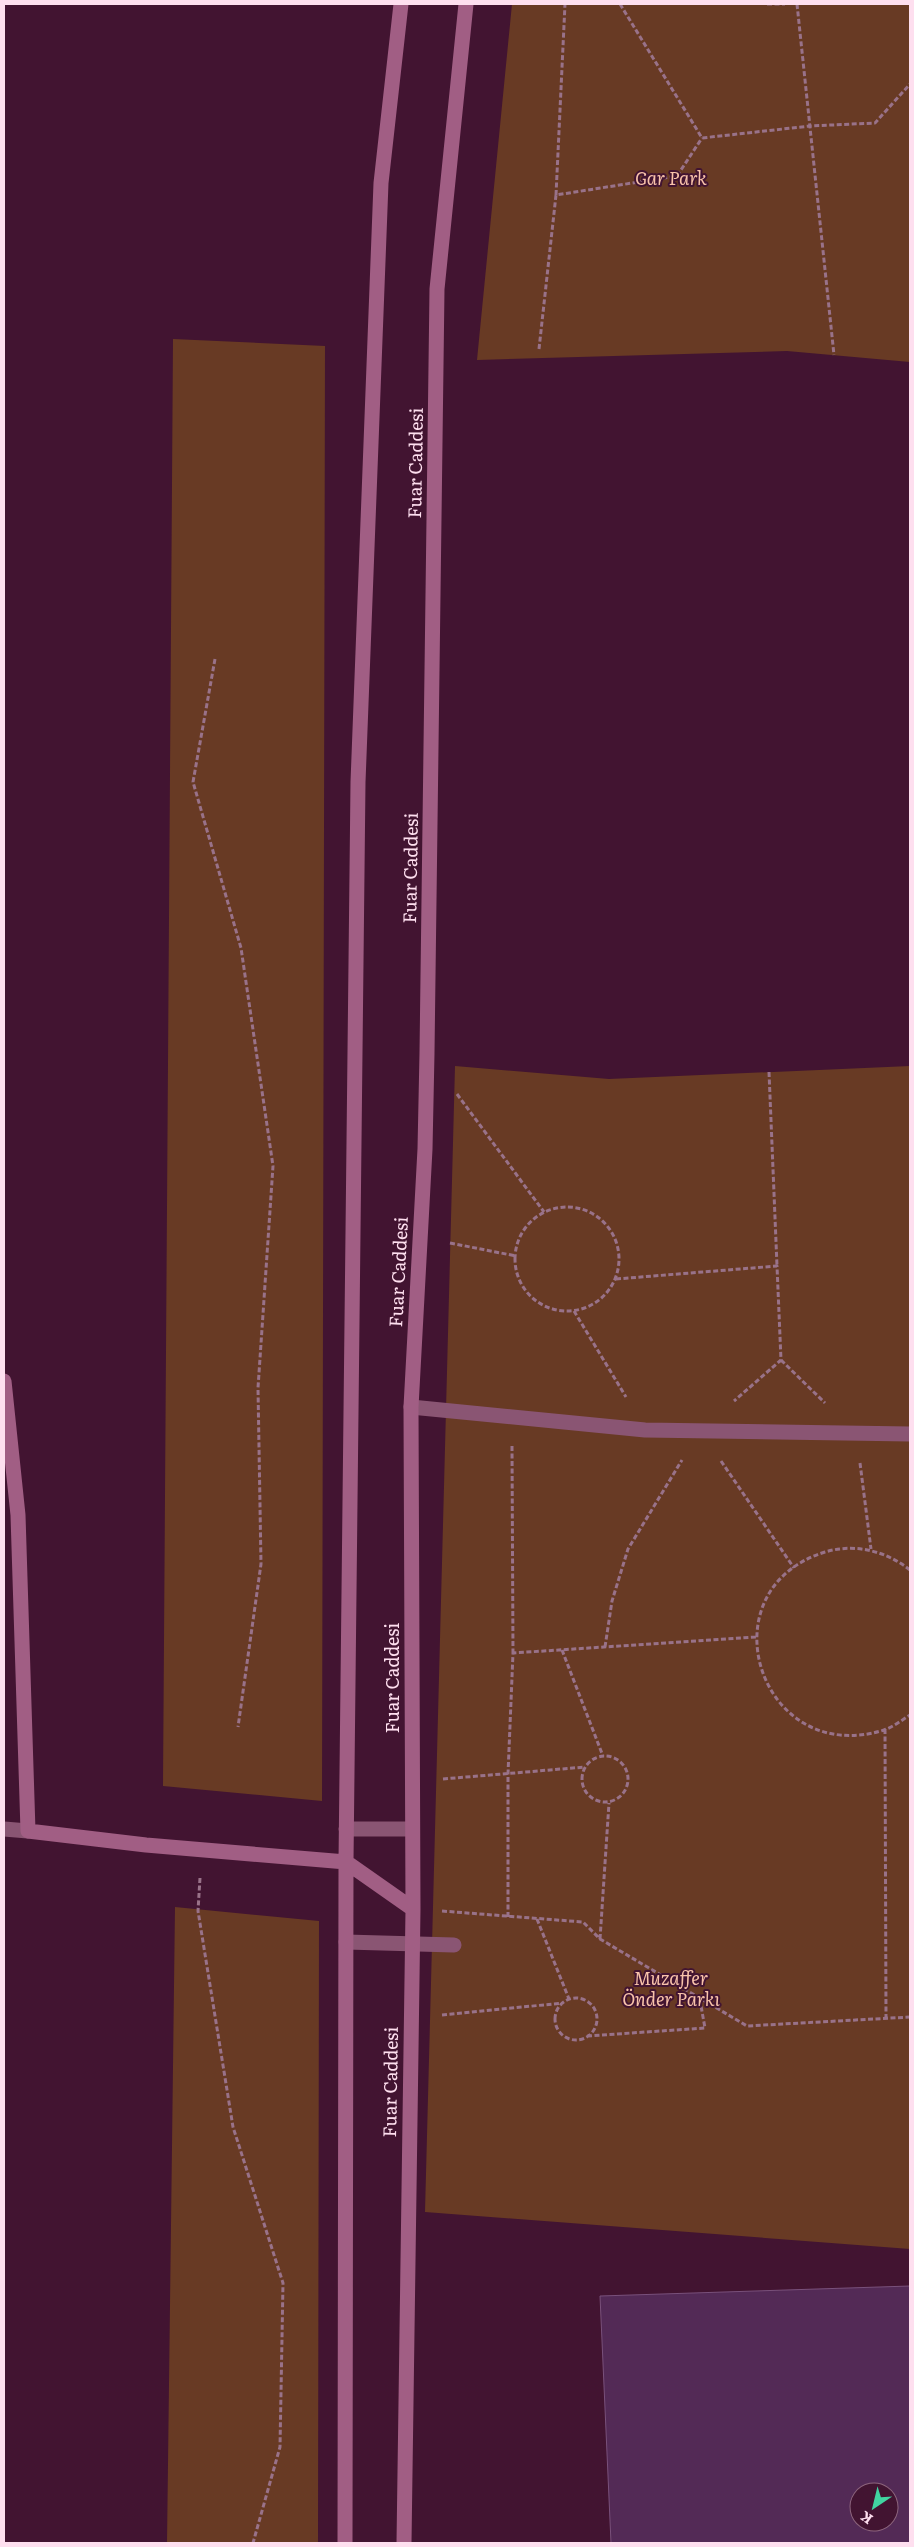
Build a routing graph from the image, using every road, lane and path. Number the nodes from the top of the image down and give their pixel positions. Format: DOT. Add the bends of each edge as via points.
graph roads {
  1 [pos="401,4"];
  2 [pos="466,4"];
  3 [pos="565,4"];
  4 [pos="620,4"];
  5 [pos="767,4"];
  6 [pos="784,4"];
  7 [pos="797,4"];
  8 [pos="910,84"];
  9 [pos="810,126"];
  10 [pos="702,138"];
  11 [pos="556,195"];
  12 [pos="539,349"];
  13 [pos="834,355"];
  14 [pos="215,658"];
  15 [pos="770,1072"];
  16 [pos="456,1093"];
  17 [pos="544,1212"];
  18 [pos="420,1237"];
  19 [pos="516,1256"];
  20 [pos="777,1266"];
  21 [pos="616,1279"];
  22 [pos="574,1310"];
  23 [pos="781,1360"];
  24 [pos="4,1380"];
  25 [pos="411,1407"];
  26 [pos="512,1417"];
  27 [pos="645,1430"];
  28 [pos="700,1431"];
  29 [pos="856,1434"];
  30 [pos="910,1434"];
  31 [pos="871,1549"];
  32 [pos="794,1568"];
  33 [pos="910,1570"];
  34 [pos="756,1637"];
  35 [pos="605,1646"];
  36 [pos="562,1650"];
  37 [pos="513,1653"];
  38 [pos="910,1715"];
  39 [pos="238,1727"];
  40 [pos="886,1729"];
  41 [pos="603,1756"];
  42 [pos="585,1767"];
  43 [pos="508,1774"];
  44 [pos="412,1781"];
  45 [pos="608,1803"];
  46 [pos="346,1829"];
  47 [pos="412,1829"];
  48 [pos="4,1830"];
  49 [pos="28,1831"];
  50 [pos="201,1850"];
  51 [pos="346,1862"];
  52 [pos="413,1909"];
  53 [pos="508,1917"];
  54 [pos="537,1919"];
  55 [pos="600,1939"];
  56 [pos="346,1942"];
  57 [pos="412,1944"];
  58 [pos="454,1945"];
  59 [pos="699,1995"];
  60 [pos="569,1999"];
  61 [pos="563,2002"];
  62 [pos="910,2017"];
  63 [pos="411,2018"];
  64 [pos="886,2018"];
  65 [pos="587,2036"];
  66 [pos="253,2543"];
  67 [pos="345,2543"];
  68 [pos="404,2543"];
  1 -- 46 [label="main road" via="382,183 358,782"];
  2 -- 18 [label="main road, Fuar Caddesi" via="437,290 427,1053"];
  3 -- 11 [label="path"];
  4 -- 10 [label="path"];
  5 -- 6 [label="path"];
  7 -- 9 [label="path"];
  8 -- 9 [label="path" via="875,122"];
  9 -- 10 [label="path"];
  9 -- 13 [label="path"];
  10 -- 11 [label="path" via="676,176"];
  11 -- 12 [label="path"];
  14 -- 39 [label="path" via="193,782 241,948 273,1166 258,1388 261,1564"];
  15 -- 20 [label="path"];
  16 -- 17 [label="path"];
  17 -- 19 [label="path" via="524,1230"];
  17 -- 21 [label="path" via="562,1207 579,1208 610,1228 617,1244 619,1262"];
  18 -- 19 [label="path"];
  18 -- 25 [label="main road, Fuar Caddesi"];
  19 -- 22 [label="path" via="516,1270 530,1294 550,1307"];
  20 -- 21 [label="path"];
  20 -- 23 [label="path"];
  21 -- 22 [label="path" via="606,1294 591,1305"];
  22 -- 27 [label="path"];
  23 -- 28 [label="path"];
  23 -- 29 [label="path"];
  24 -- 49 [label="main road" via="18,1515"];
  25 -- 26 [label="street"];
  25 -- 44 [label="main road, Fuar Caddesi"];
  26 -- 27 [label="street"];
  26 -- 37 [label="path"];
  27 -- 28 [label="street"];
  28 -- 29 [label="street"];
  28 -- 32 [label="path"];
  28 -- 35 [label="path" via="628,1549 612,1601"];
  29 -- 30 [label="street"];
  29 -- 31 [label="path"];
  31 -- 32 [label="path" via="838,1548 807,1558"];
  31 -- 33 [label="path" via="899,1561"];
  32 -- 34 [label="path" via="781,1578 763,1605"];
  34 -- 35 [label="path"];
  34 -- 40 [label="path" via="760,1669 775,1699 799,1721 826,1733 856,1736"];
  35 -- 36 [label="path"];
  36 -- 37 [label="path"];
  36 -- 41 [label="path"];
  37 -- 43 [label="path"];
  38 -- 40 [label="path"];
  40 -- 64 [label="path"];
  41 -- 42 [label="path" via="590,1761"];
  41 -- 45 [label="path" via="618,1759 628,1772 629,1780 623,1795"];
  42 -- 43 [label="path"];
  42 -- 45 [label="path" via="582,1781 588,1795"];
  43 -- 44 [label="path"];
  43 -- 53 [label="path"];
  44 -- 47 [label="main road, Fuar Caddesi"];
  45 -- 55 [label="path"];
  46 -- 47 [label="street"];
  46 -- 51 [label="main road"];
  47 -- 52 [label="main road, Fuar Caddesi"];
  48 -- 49 [label="street"];
  49 -- 50 [label="main road"];
  50 -- 51 [label="main road"];
  50 -- 66 [label="path" via="198,1911 233,2127 283,2283 280,2447"];
  51 -- 52 [label="main road"];
  51 -- 56 [label="main road"];
  52 -- 53 [label="path"];
  52 -- 57 [label="main road, Fuar Caddesi"];
  53 -- 54 [label="path"];
  54 -- 55 [label="path" via="582,1922"];
  54 -- 60 [label="path"];
  55 -- 59 [label="path"];
  56 -- 57 [label="street"];
  56 -- 67 [label="main road"];
  57 -- 58 [label="street"];
  57 -- 63 [label="main road, Fuar Caddesi"];
  59 -- 64 [label="path" via="748,2026"];
  59 -- 65 [label="path" via="705,2028"];
  60 -- 61 [label="path"];
  60 -- 65 [label="path" via="584,1999 595,2010 596,2024"];
  61 -- 63 [label="path"];
  61 -- 65 [label="path" via="556,2014 557,2028 574,2040"];
  62 -- 64 [label="path"];
  63 -- 68 [label="main road, Fuar Caddesi"];
}
